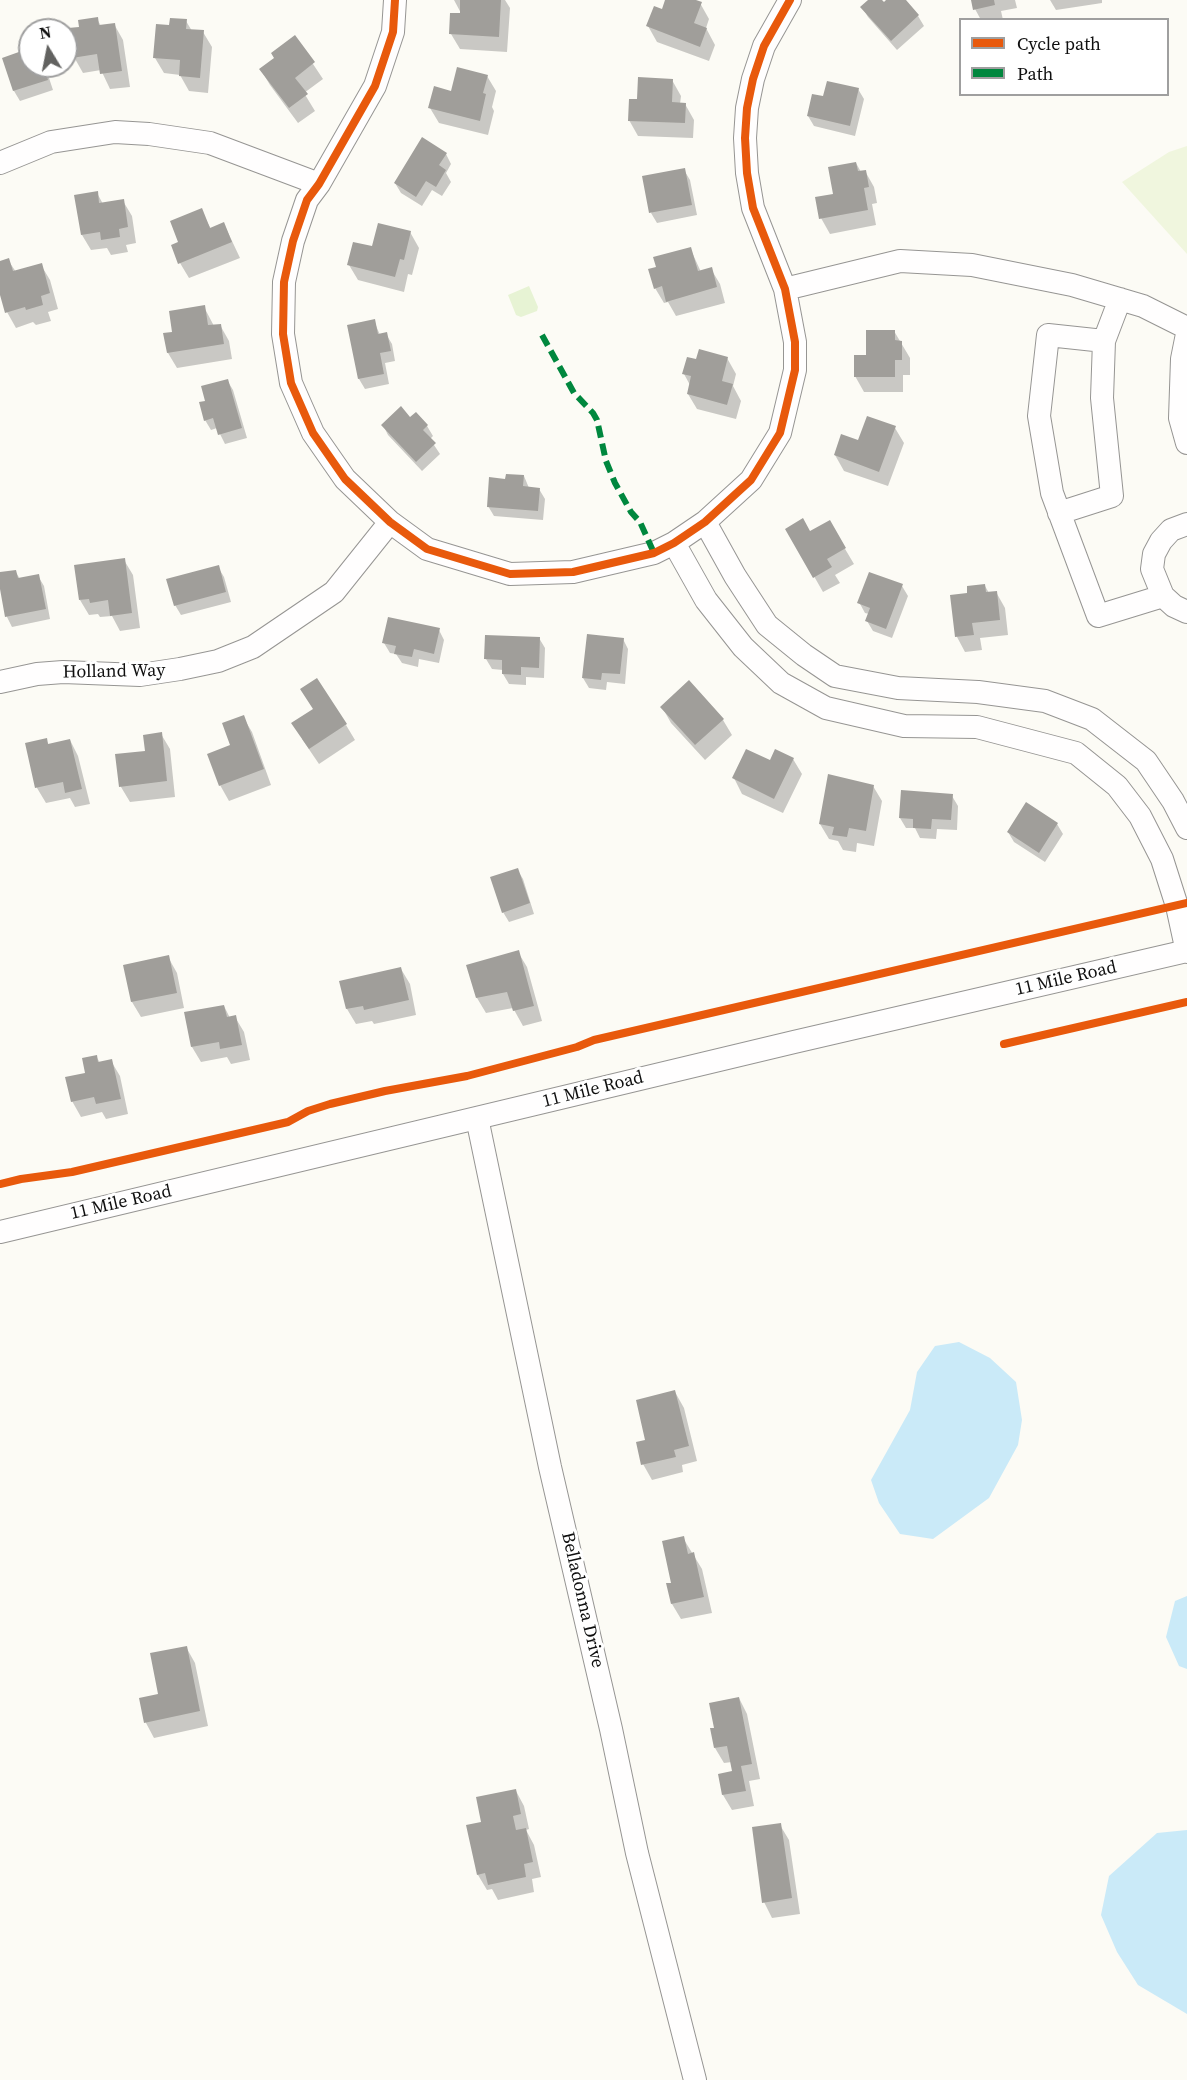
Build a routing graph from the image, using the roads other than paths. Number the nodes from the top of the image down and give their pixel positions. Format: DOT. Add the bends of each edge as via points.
graph roads {
  1 [pos="395,0"];
  2 [pos="790,0"];
  3 [pos="0,163"];
  4 [pos="319,184"];
  5 [pos="785,289"];
  6 [pos="1120,299"];
  7 [pos="1187,328"];
  8 [pos="1187,334"];
  9 [pos="1104,341"];
  10 [pos="1187,443"];
  11 [pos="1059,513"];
  12 [pos="390,522"];
  13 [pos="705,522"];
  14 [pos="1187,524"];
  15 [pos="674,543"];
  16 [pos="1162,596"];
  17 [pos="1187,612"];
  18 [pos="767,626"];
  19 [pos="743,647"];
  20 [pos="835,676"];
  21 [pos="0,682"];
  22 [pos="978,692"];
  23 [pos="826,708"];
  24 [pos="976,727"];
  25 [pos="1173,801"];
  26 [pos="1140,816"];
  27 [pos="1187,828"];
  28 [pos="1187,952"];
  29 [pos="477,1118"];
  30 [pos="0,1232"];
  31 [pos="695,2080"];
  1 -- 4 [label="street" via="393,32 375,86"];
  2 -- 5 [label="street" via="764,46 753,79 746,138 753,208"];
  3 -- 4 [label="street" via="51,142 115,132 149,134 210,143"];
  4 -- 12 [label="street" via="296,231 284,282 283,334 291,383 313,433 345,479"];
  5 -- 6 [label="street" via="900,261 972,265"];
  5 -- 13 [label="street" via="795,342 795,370 780,433 752,480"];
  6 -- 7 [label="street"];
  6 -- 9 [label="street"];
  8 -- 10 [label="street" via="1180,418"];
  9 -- 11 [label="street" via="1102,398 1112,496"];
  9 -- 11 [label="street" via="1048,335 1040,416 1052,493"];
  11 -- 16 [label="street" via="1098,616"];
  12 -- 15 [label="street" via="427,549 510,574 573,572 654,553"];
  12 -- 21 [label="street, Holland Way" via="334,592 253,647 218,660 140,675 63,672"];
  13 -- 15 [label="street"];
  13 -- 18 [label="street"];
  14 -- 16 [label="street" via="1171,530 1154,554 1152,569"];
  15 -- 19 [label="street" via="706,600"];
  16 -- 17 [label="street"];
  18 -- 19 [label="street"];
  18 -- 20 [label="street"];
  19 -- 23 [label="street" via="781,683"];
  20 -- 22 [label="street" via="898,688"];
  20 -- 23 [label="street"];
  22 -- 24 [label="street"];
  22 -- 25 [label="street" via="1046,701 1092,718 1146,760"];
  23 -- 24 [label="street" via="904,726"];
  24 -- 26 [label="street" via="1076,753 1117,786"];
  25 -- 26 [label="street"];
  25 -- 27 [label="street"];
  26 -- 28 [label="street" via="1162,859"];
  28 -- 29 [label="street, 11 Mile Road"];
  29 -- 30 [label="street, 11 Mile Road"];
  29 -- 31 [label="street, Belladonna Drive" via="637,1853"];
}
